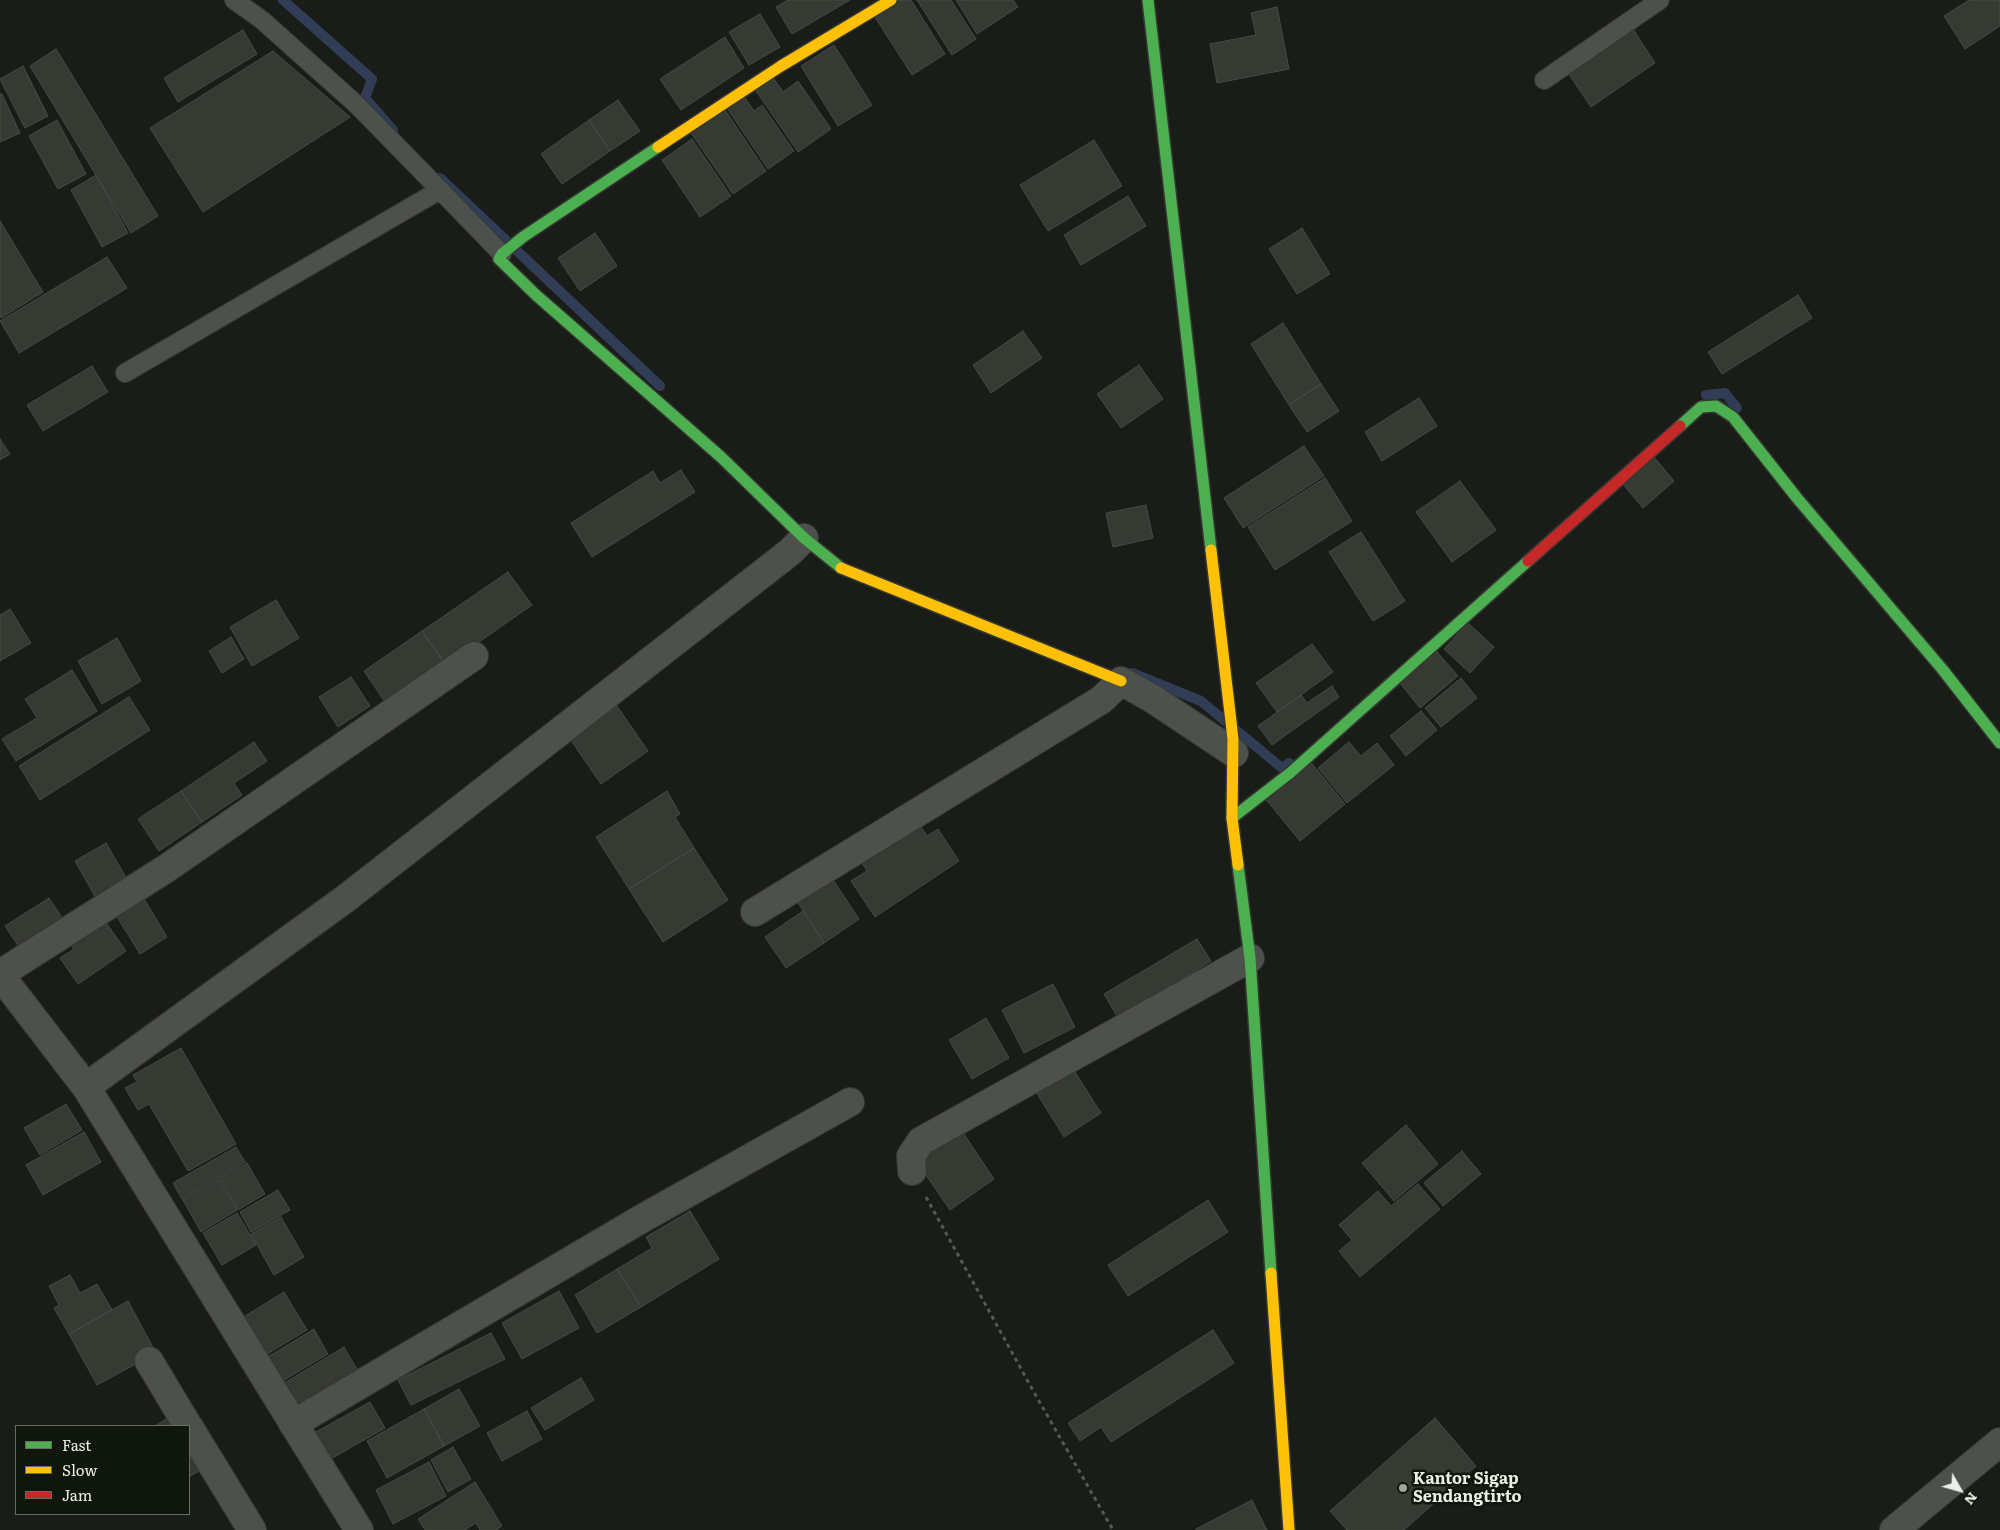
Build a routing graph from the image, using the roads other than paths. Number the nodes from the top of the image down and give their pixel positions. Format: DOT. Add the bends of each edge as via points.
graph roads {
  1 [pos="234,0"];
  2 [pos="891,0"];
  3 [pos="1148,0"];
  4 [pos="1660,0"];
  5 [pos="1544,80"];
  6 [pos="440,190"];
  7 [pos="505,251"];
  8 [pos="125,373"];
  9 [pos="804,538"];
  10 [pos="474,656"];
  11 [pos="1121,681"];
  12 [pos="2000,743"];
  13 [pos="1234,753"];
  14 [pos="1232,818"];
  15 [pos="755,912"];
  16 [pos="1250,958"];
  17 [pos="0,974"];
  18 [pos="86,1087"];
  19 [pos="850,1102"];
  20 [pos="912,1171"];
  21 [pos="149,1361"];
  22 [pos="293,1424"];
  23 [pos="188,1425"];
  24 [pos="190,1429"];
  25 [pos="2000,1442"];
  26 [pos="252,1530"];
  27 [pos="359,1530"];
  28 [pos="1289,1530"];
  29 [pos="1894,1530"];
  1 -- 6 [label="lane" via="262,20 357,105"];
  2 -- 7 [label="street" via="781,66"];
  3 -- 13 [label="street"];
  4 -- 5 [label="lane"];
  6 -- 7 [label="lane"];
  6 -- 8 [label="lane"];
  7 -- 9 [label="street" via="499,259 536,296 722,457"];
  9 -- 11 [label="street" via="842,569"];
  9 -- 18 [label="street" via="345,899"];
  10 -- 17 [label="street" via="168,868"];
  11 -- 13 [label="street"];
  11 -- 15 [label="street" via="1100,700"];
  12 -- 14 [label="street" via="1733,417 1716,406 1701,407 1290,773"];
  13 -- 14 [label="street"];
  14 -- 16 [label="street"];
  16 -- 20 [label="street" via="921,1141 911,1156"];
  16 -- 28 [label="street"];
  17 -- 18 [label="street"];
  18 -- 22 [label="street"];
  19 -- 22 [label="street" via="643,1218"];
  21 -- 23 [label="street"];
  22 -- 27 [label="street"];
  24 -- 26 [label="street"];
  25 -- 29 [label="street"];
}
